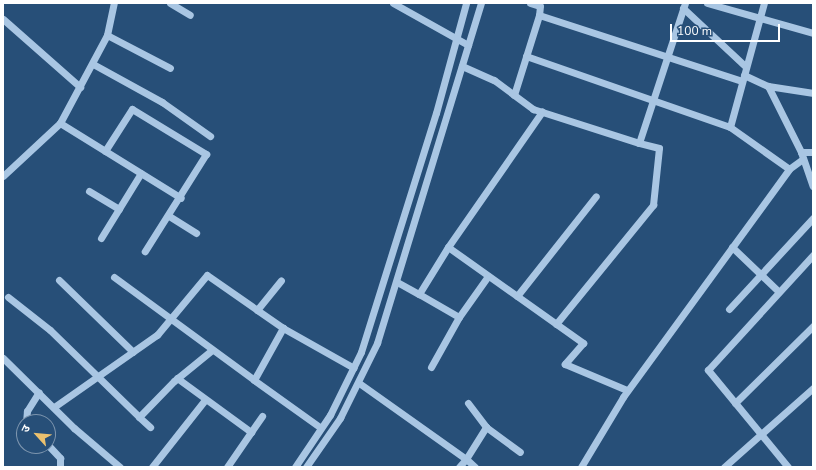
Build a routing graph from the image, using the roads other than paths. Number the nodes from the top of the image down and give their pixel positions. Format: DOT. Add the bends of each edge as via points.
graph roads {
  1 [pos="114,3"];
  2 [pos="170,3"];
  3 [pos="393,3"];
  4 [pos="466,3"];
  5 [pos="481,3"];
  6 [pos="530,3"];
  7 [pos="707,3"];
  8 [pos="764,3"];
  9 [pos="540,5"];
  10 [pos="684,5"];
  11 [pos="190,15"];
  12 [pos="538,15"];
  13 [pos="760,18"];
  14 [pos="3,19"];
  15 [pos="813,33"];
  16 [pos="106,35"];
  17 [pos="454,40"];
  18 [pos="468,45"];
  19 [pos="526,56"];
  20 [pos="665,59"];
  21 [pos="93,64"];
  22 [pos="462,66"];
  23 [pos="746,67"];
  24 [pos="170,68"];
  25 [pos="743,78"];
  26 [pos="768,86"];
  27 [pos="80,87"];
  28 [pos="813,93"];
  29 [pos="514,95"];
  30 [pos="652,100"];
  31 [pos="542,112"];
  32 [pos="60,123"];
  33 [pos="730,127"];
  34 [pos="210,136"];
  35 [pos="639,143"];
  36 [pos="105,151"];
  37 [pos="813,152"];
  38 [pos="802,155"];
  39 [pos="789,169"];
  40 [pos="141,173"];
  41 [pos="3,176"];
  42 [pos="813,186"];
  43 [pos="89,191"];
  44 [pos="596,196"];
  45 [pos="181,198"];
  46 [pos="119,209"];
  47 [pos="168,216"];
  48 [pos="813,218"];
  49 [pos="196,233"];
  50 [pos="101,238"];
  51 [pos="448,247"];
  52 [pos="732,247"];
  53 [pos="145,251"];
  54 [pos="813,255"];
  55 [pos="761,274"];
  56 [pos="488,276"];
  57 [pos="114,277"];
  58 [pos="59,280"];
  59 [pos="280,280"];
  60 [pos="396,282"];
  61 [pos="778,291"];
  62 [pos="419,294"];
  63 [pos="517,296"];
  64 [pos="8,297"];
  65 [pos="729,309"];
  66 [pos="257,310"];
  67 [pos="458,317"];
  68 [pos="171,320"];
  69 [pos="556,324"];
  70 [pos="813,326"];
  71 [pos="283,328"];
  72 [pos="212,350"];
  73 [pos="133,352"];
  74 [pos="3,358"];
  75 [pos="431,367"];
  76 [pos="354,368"];
  77 [pos="96,378"];
  78 [pos="177,378"];
  79 [pos="254,380"];
  80 [pos="359,383"];
  81 [pos="813,388"];
  82 [pos="627,390"];
  83 [pos="39,392"];
  84 [pos="205,400"];
  85 [pos="468,403"];
  86 [pos="735,403"];
  87 [pos="54,407"];
  88 [pos="25,414"];
  89 [pos="262,416"];
  90 [pos="139,417"];
  91 [pos="150,427"];
  92 [pos="321,428"];
  93 [pos="486,428"];
  94 [pos="251,432"];
  95 [pos="761,432"];
  96 [pos="520,452"];
  97 [pos="56,454"];
  98 [pos="466,459"];
  99 [pos="60,467"];
  100 [pos="120,467"];
  101 [pos="152,467"];
  102 [pos="227,467"];
  103 [pos="295,467"];
  104 [pos="306,467"];
  105 [pos="460,467"];
  106 [pos="475,467"];
  107 [pos="581,467"];
  108 [pos="724,467"];
  109 [pos="788,467"];
  1 -- 16 [label="street"];
  2 -- 11 [label="street"];
  3 -- 17 [label="street"];
  4 -- 17 [label="street"];
  5 -- 18 [label="street"];
  6 -- 9 [label="street"];
  7 -- 13 [label="street"];
  8 -- 13 [label="street"];
  9 -- 12 [label="street"];
  10 -- 20 [label="street"];
  10 -- 23 [label="street"];
  12 -- 19 [label="street"];
  12 -- 20 [label="street" via="561,20"];
  13 -- 15 [label="street"];
  13 -- 23 [label="street"];
  14 -- 27 [label="street"];
  16 -- 21 [label="street"];
  16 -- 24 [label="street"];
  17 -- 18 [label="street"];
  17 -- 76 [label="street" via="436,113"];
  18 -- 22 [label="street"];
  19 -- 29 [label="street"];
  19 -- 30 [label="street"];
  20 -- 25 [label="street"];
  20 -- 30 [label="street"];
  21 -- 27 [label="street"];
  21 -- 34 [label="street" via="162,102"];
  22 -- 29 [label="street" via="494,80"];
  22 -- 60 [label="street"];
  23 -- 25 [label="street"];
  25 -- 26 [label="street"];
  25 -- 33 [label="street"];
  26 -- 28 [label="street"];
  26 -- 38 [label="street"];
  27 -- 32 [label="street"];
  29 -- 31 [label="street"];
  30 -- 33 [label="street"];
  30 -- 35 [label="street"];
  31 -- 35 [label="street"];
  31 -- 51 [label="street"];
  32 -- 36 [label="street"];
  32 -- 41 [label="street"];
  33 -- 39 [label="street"];
  35 -- 69 [label="street" via="659,148 653,205"];
  36 -- 40 [label="street"];
  36 -- 45 [label="street" via="132,109 206,154"];
  37 -- 38 [label="street"];
  38 -- 39 [label="street"];
  38 -- 42 [label="street"];
  39 -- 52 [label="street"];
  40 -- 45 [label="street"];
  40 -- 46 [label="street"];
  43 -- 46 [label="street"];
  44 -- 63 [label="street"];
  45 -- 47 [label="street"];
  46 -- 50 [label="street"];
  47 -- 49 [label="street"];
  47 -- 53 [label="street"];
  48 -- 55 [label="street"];
  51 -- 56 [label="street"];
  51 -- 62 [label="street"];
  52 -- 55 [label="street"];
  52 -- 82 [label="street"];
  54 -- 61 [label="street"];
  55 -- 61 [label="street"];
  55 -- 65 [label="street"];
  56 -- 63 [label="street"];
  56 -- 67 [label="street"];
  57 -- 68 [label="street"];
  58 -- 73 [label="street"];
  59 -- 66 [label="street"];
  60 -- 62 [label="street"];
  60 -- 80 [label="street" via="377,343"];
  61 -- 86 [label="street" via="708,370"];
  62 -- 67 [label="street"];
  63 -- 69 [label="street"];
  64 -- 77 [label="street" via="50,330"];
  66 -- 68 [label="street" via="207,275"];
  66 -- 71 [label="street"];
  67 -- 75 [label="street"];
  68 -- 72 [label="street"];
  68 -- 73 [label="street"];
  69 -- 82 [label="street" via="583,343 565,364"];
  70 -- 86 [label="street"];
  71 -- 76 [label="street"];
  71 -- 79 [label="street"];
  72 -- 78 [label="street"];
  72 -- 79 [label="street"];
  73 -- 77 [label="street"];
  74 -- 83 [label="street"];
  76 -- 92 [label="street"];
  77 -- 87 [label="street"];
  77 -- 90 [label="street"];
  78 -- 84 [label="street"];
  78 -- 90 [label="street"];
  79 -- 92 [label="street"];
  80 -- 98 [label="street"];
  80 -- 104 [label="street"];
  81 -- 95 [label="street"];
  82 -- 107 [label="street"];
  83 -- 87 [label="street"];
  83 -- 88 [label="street"];
  84 -- 94 [label="street"];
  84 -- 101 [label="street"];
  85 -- 93 [label="street"];
  86 -- 95 [label="street"];
  87 -- 100 [label="street"];
  89 -- 94 [label="street"];
  90 -- 91 [label="street"];
  92 -- 103 [label="street"];
  93 -- 96 [label="street"];
  93 -- 98 [label="street"];
  94 -- 102 [label="street"];
  95 -- 108 [label="street"];
  95 -- 109 [label="street"];
  97 -- 99 [label="street" via="60,458"];
  98 -- 105 [label="street"];
  98 -- 106 [label="street"];
}
